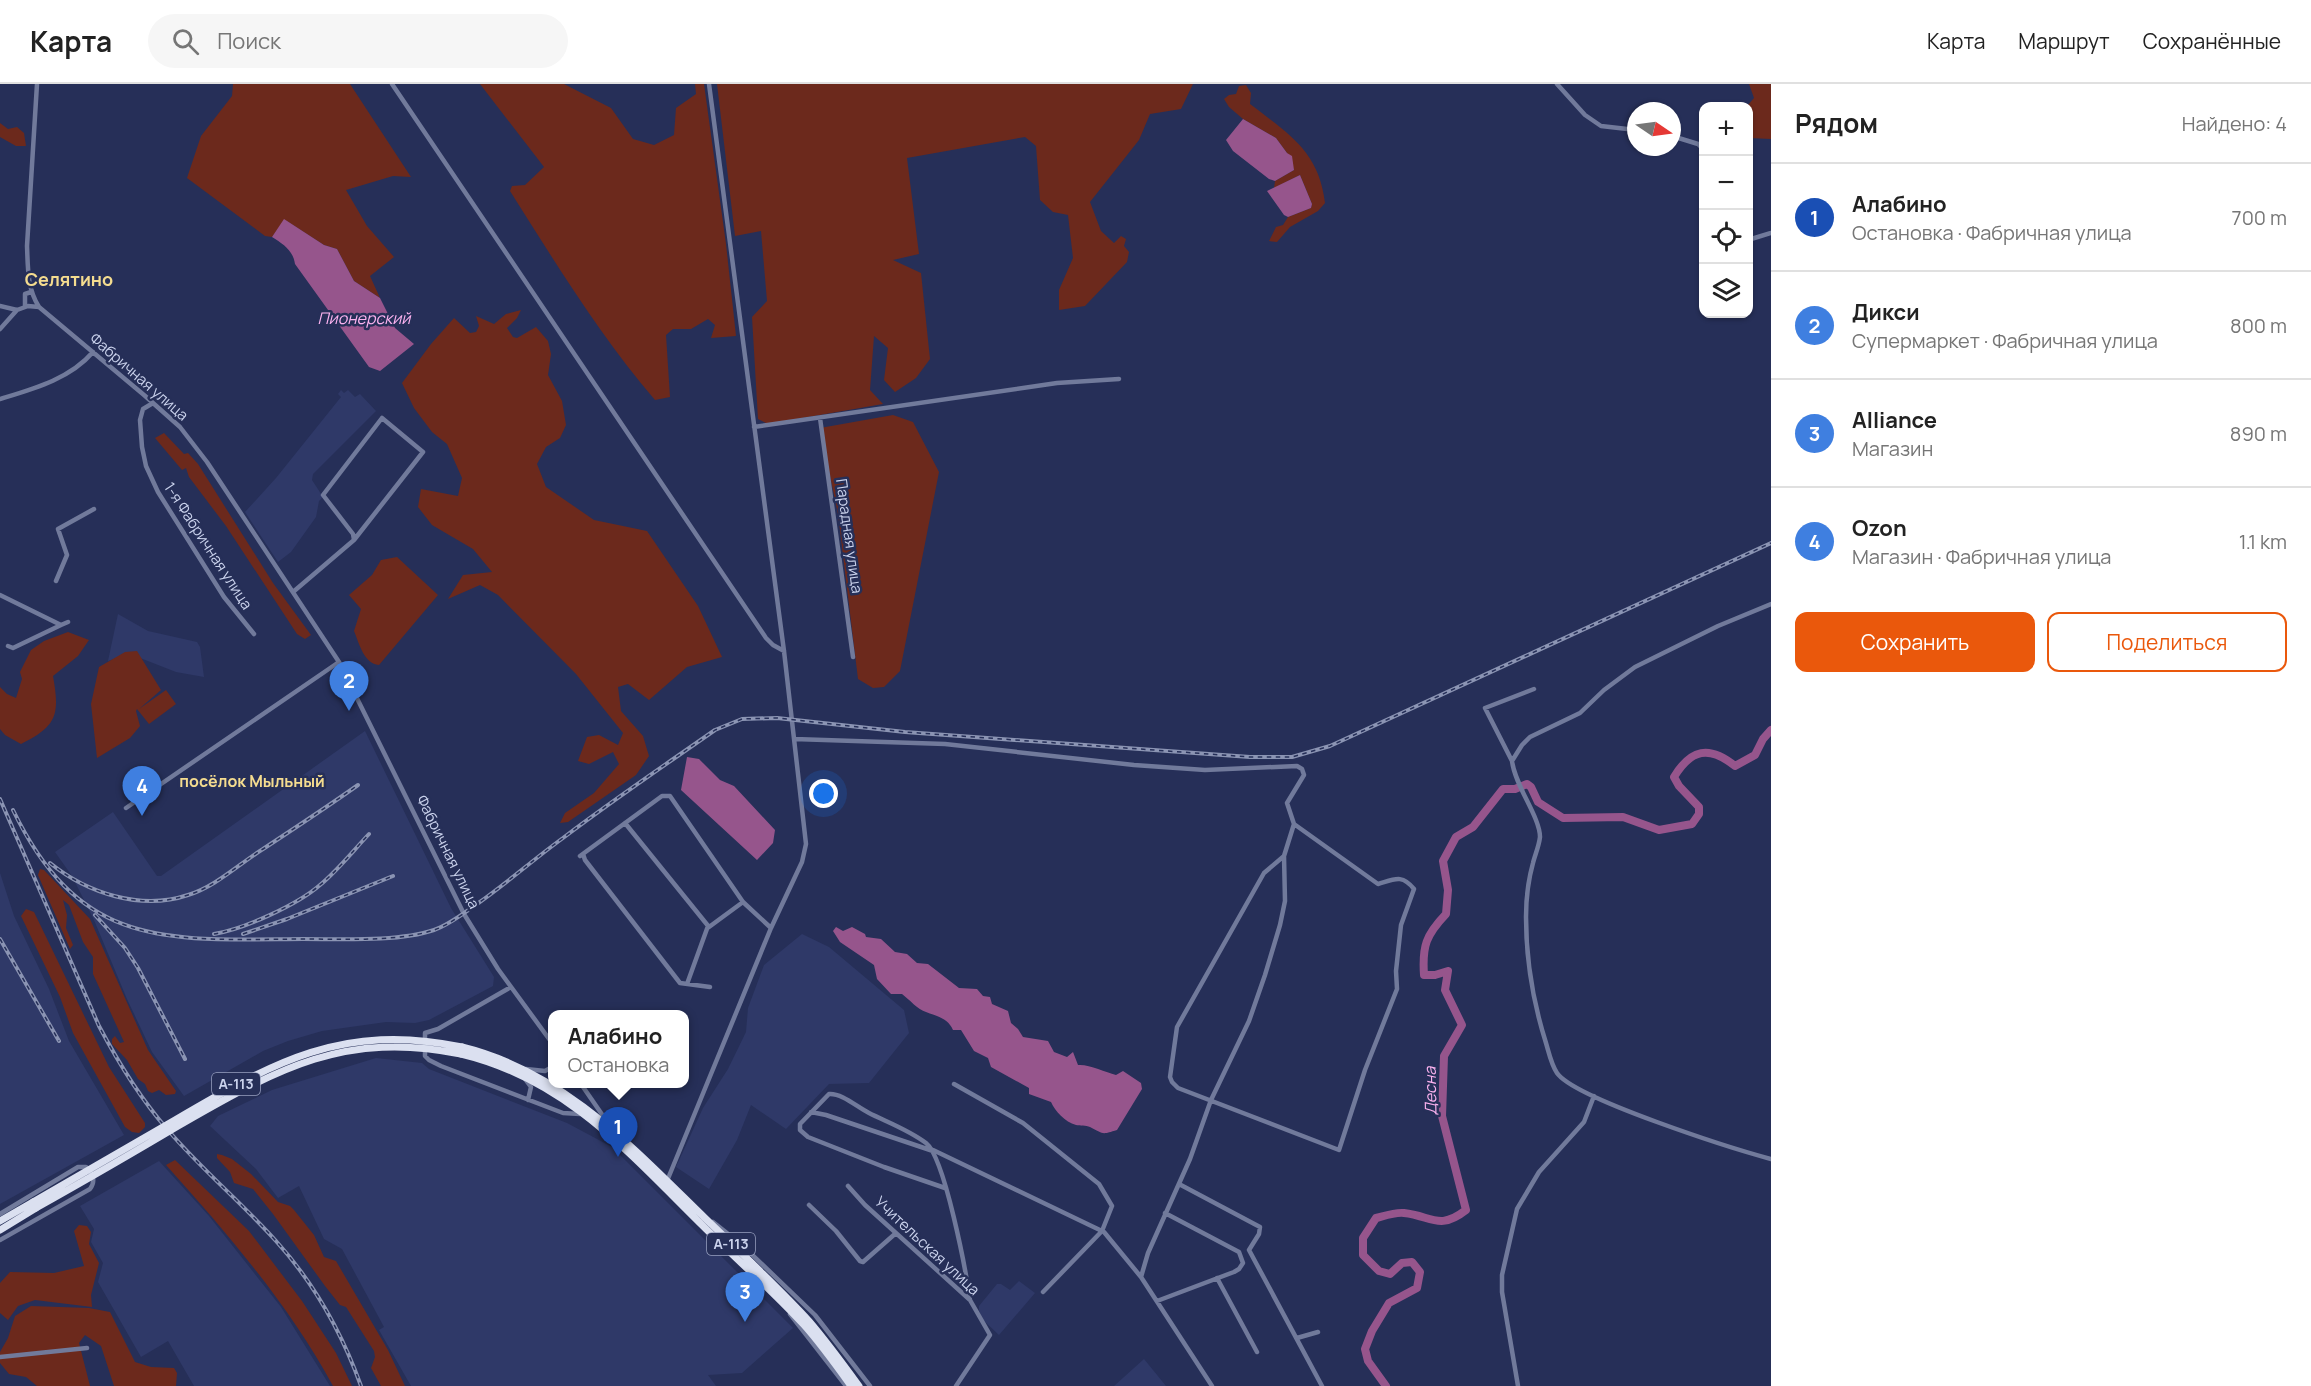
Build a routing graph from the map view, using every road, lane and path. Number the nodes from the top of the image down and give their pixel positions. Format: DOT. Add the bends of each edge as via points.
graph roads {
  1 [pos="37,84"];
  2 [pos="392,84"];
  3 [pos="709,84"];
  4 [pos="1557,84"];
  5 [pos="1627,129"];
  6 [pos="1681,139"];
  7 [pos="1703,156"];
  8 [pos="1771,233"];
  9 [pos="1753,239"];
  10 [pos="31,292"];
  11 [pos="0,306"];
  12 [pos="25,307"];
  13 [pos="39,307"];
  14 [pos="17,310"];
  15 [pos="0,329"];
  16 [pos="93,352"];
  17 [pos="1119,379"];
  18 [pos="0,399"];
  19 [pos="153,403"];
  20 [pos="820,418"];
  21 [pos="754,427"];
  22 [pos="94,509"];
  23 [pos="354,540"];
  24 [pos="56,581"];
  25 [pos="293,592"];
  26 [pos="0,595"];
  27 [pos="1771,603"];
  28 [pos="68,622"];
  29 [pos="61,625"];
  30 [pos="254,634"];
  31 [pos="8,646"];
  32 [pos="784,651"];
  33 [pos="853,657"];
  34 [pos="339,662"];
  35 [pos="1534,688"];
  36 [pos="794,739"];
  37 [pos="1512,760"];
  38 [pos="126,808"];
  39 [pos="625,823"];
  40 [pos="1294,824"];
  41 [pos="1284,856"];
  42 [pos="743,902"];
  43 [pos="708,926"];
  44 [pos="771,928"];
  45 [pos="687,984"];
  46 [pos="511,987"];
  47 [pos="710,987"];
  48 [pos="548,1038"];
  49 [pos="462,1051"];
  50 [pos="524,1068"];
  51 [pos="548,1069"];
  52 [pos="518,1073"];
  53 [pos="548,1082"];
  54 [pos="954,1084"];
  55 [pos="558,1088"];
  56 [pos="584,1088"];
  57 [pos="1594,1096"];
  58 [pos="528,1100"];
  59 [pos="1211,1100"];
  60 [pos="811,1112"];
  61 [pos="586,1116"];
  62 [pos="610,1126"];
  63 [pos="932,1150"];
  64 [pos="1771,1159"];
  65 [pos="667,1181"];
  66 [pos="1179,1184"];
  67 [pos="848,1186"];
  68 [pos="945,1188"];
  69 [pos="35,1205"];
  70 [pos="809,1206"];
  71 [pos="1165,1213"];
  72 [pos="0,1214"];
  73 [pos="703,1216"];
  74 [pos="0,1221"];
  75 [pos="0,1230"];
  76 [pos="1102,1231"];
  77 [pos="896,1233"];
  78 [pos="0,1240"];
  79 [pos="1141,1277"];
  80 [pos="1217,1278"];
  81 [pos="1042,1292"];
  82 [pos="970,1300"];
  83 [pos="1157,1301"];
  84 [pos="783,1304"];
  85 [pos="1318,1332"];
  86 [pos="1297,1338"];
  87 [pos="87,1348"];
  88 [pos="1257,1352"];
  89 [pos="0,1357"];
  90 [pos="846,1386"];
  91 [pos="851,1386"];
  92 [pos="859,1386"];
  93 [pos="870,1386"];
  94 [pos="956,1386"];
  95 [pos="1212,1386"];
  96 [pos="1322,1386"];
  97 [pos="1518,1386"];
  1 -- 10 [label="street, Фабричная улица" via="27,246"];
  2 -- 32 [label="street" via="766,638"];
  3 -- 21 [label="street"];
  4 -- 5 [label="street" via="1585,115 1601,126"];
  6 -- 7 [label="street" via="1698,144"];
  8 -- 9 [label="street"];
  10 -- 12 [label="street" via="25,294"];
  10 -- 13 [label="street, Фабричная улица"];
  11 -- 14 [label="street"];
  12 -- 13 [label="street"];
  12 -- 14 [label="street"];
  13 -- 16 [label="street, Фабричная улица"];
  14 -- 15 [label="street"];
  16 -- 18 [label="street" via="81,365 64,374"];
  16 -- 19 [label="street, Фабричная улица"];
  17 -- 20 [label="street" via="1058,383"];
  19 -- 25 [label="street, Фабричная улица" via="194,444"];
  19 -- 30 [label="street, 1-я Фабричная улица" via="143,409 140,420 146,466 224,597"];
  20 -- 21 [label="street"];
  20 -- 33 [label="street, Парадная улица"];
  21 -- 32 [label="street"];
  22 -- 24 [label="street" via="58,529 67,555"];
  23 -- 23 [label="street" via="323,495 382,418 423,452"];
  23 -- 25 [label="street"];
  25 -- 34 [label="street, Фабричная улица"];
  26 -- 29 [label="street"];
  27 -- 37 [label="street" via="1635,667 1580,713 1530,738"];
  28 -- 29 [label="street"];
  29 -- 31 [label="street" via="13,648"];
  32 -- 36 [label="street"];
  34 -- 38 [label="street"];
  34 -- 46 [label="street, Фабричная улица" via="464,914"];
  35 -- 37 [label="street" via="1485,708"];
  36 -- 40 [label="street" via="945,744 1205,770 1297,766 1304,775 1287,803"];
  36 -- 44 [label="street" via="806,844 802,862"];
  37 -- 57 [label="street" via="1540,836 1526,916 1527,954 1538,1016 1557,1073"];
  39 -- 42 [label="street" via="662,796 670,796"];
  39 -- 43 [label="street"];
  39 -- 45 [label="street" via="581,855 680,983"];
  40 -- 41 [label="street"];
  40 -- 59 [label="street" via="1378,884 1398,878 1414,889 1401,925 1397,988 1339,1150"];
  41 -- 59 [label="street" via="1285,901 1274,945 1249,1021"];
  41 -- 59 [label="street" via="1264,873 1177,1028 1172,1082"];
  42 -- 43 [label="street"];
  42 -- 44 [label="street"];
  43 -- 45 [label="street"];
  44 -- 65 [label="street"];
  45 -- 47 [label="street"];
  46 -- 48 [label="street, Фабричная улица"];
  46 -- 58 [label="street" via="425,1033 424,1053 431,1062"];
  49 -- 50 [label="highway, А-113"];
  49 -- 52 [label="highway, А-113"];
  49 -- 69 [label="highway, А-113, bridge" via="416,1040 370,1040 291,1058 235,1085"];
  50 -- 51 [label="street"];
  50 -- 53 [label="highway, А-113"];
  52 -- 58 [label="street" via="530,1085"];
  52 -- 61 [label="highway, А-113"];
  54 -- 76 [label="street" via="1023,1124 1099,1184 1112,1206"];
  55 -- 62 [label="highway, А-113"];
  56 -- 62 [label="street"];
  57 -- 64 [label="street" via="1680,1131"];
  57 -- 97 [label="street" via="1584,1122 1539,1172 1517,1209 1502,1275 1502,1292"];
  58 -- 61 [label="street" via="563,1113"];
  59 -- 66 [label="street"];
  60 -- 63 [label="street"];
  60 -- 63 [label="street" via="828,1094 836,1094 927,1143"];
  60 -- 68 [label="street" via="800,1124 802,1134"];
  61 -- 84 [label="highway, А-113" via="617,1140"];
  62 -- 65 [label="highway, А-113"];
  63 -- 68 [label="street"];
  63 -- 76 [label="street"];
  65 -- 73 [label="highway, А-113"];
  66 -- 71 [label="street"];
  66 -- 86 [label="street" via="1260,1227 1249,1250"];
  67 -- 77 [label="street, Учительская улица"];
  68 -- 82 [label="street"];
  69 -- 74 [label="highway, А-113"];
  69 -- 75 [label="highway, А-113"];
  70 -- 77 [label="street" via="863,1262"];
  71 -- 79 [label="street"];
  71 -- 80 [label="street" via="1239,1252 1243,1261 1239,1269"];
  72 -- 78 [label="street" via="78,1167 86,1167 92,1175 90,1189"];
  73 -- 92 [label="highway, А-113" via="809,1321"];
  73 -- 93 [label="street" via="730,1234 814,1315"];
  76 -- 79 [label="street"];
  76 -- 81 [label="street"];
  77 -- 82 [label="street, Учительская улица"];
  79 -- 83 [label="street"];
  80 -- 83 [label="street"];
  80 -- 88 [label="street"];
  82 -- 94 [label="street, Учительская улица" via="990,1335"];
  83 -- 95 [label="street"];
  84 -- 90 [label="street"];
  84 -- 91 [label="highway, А-113"];
  85 -- 86 [label="street"];
  86 -- 96 [label="street"];
  87 -- 89 [label="street"];
}
